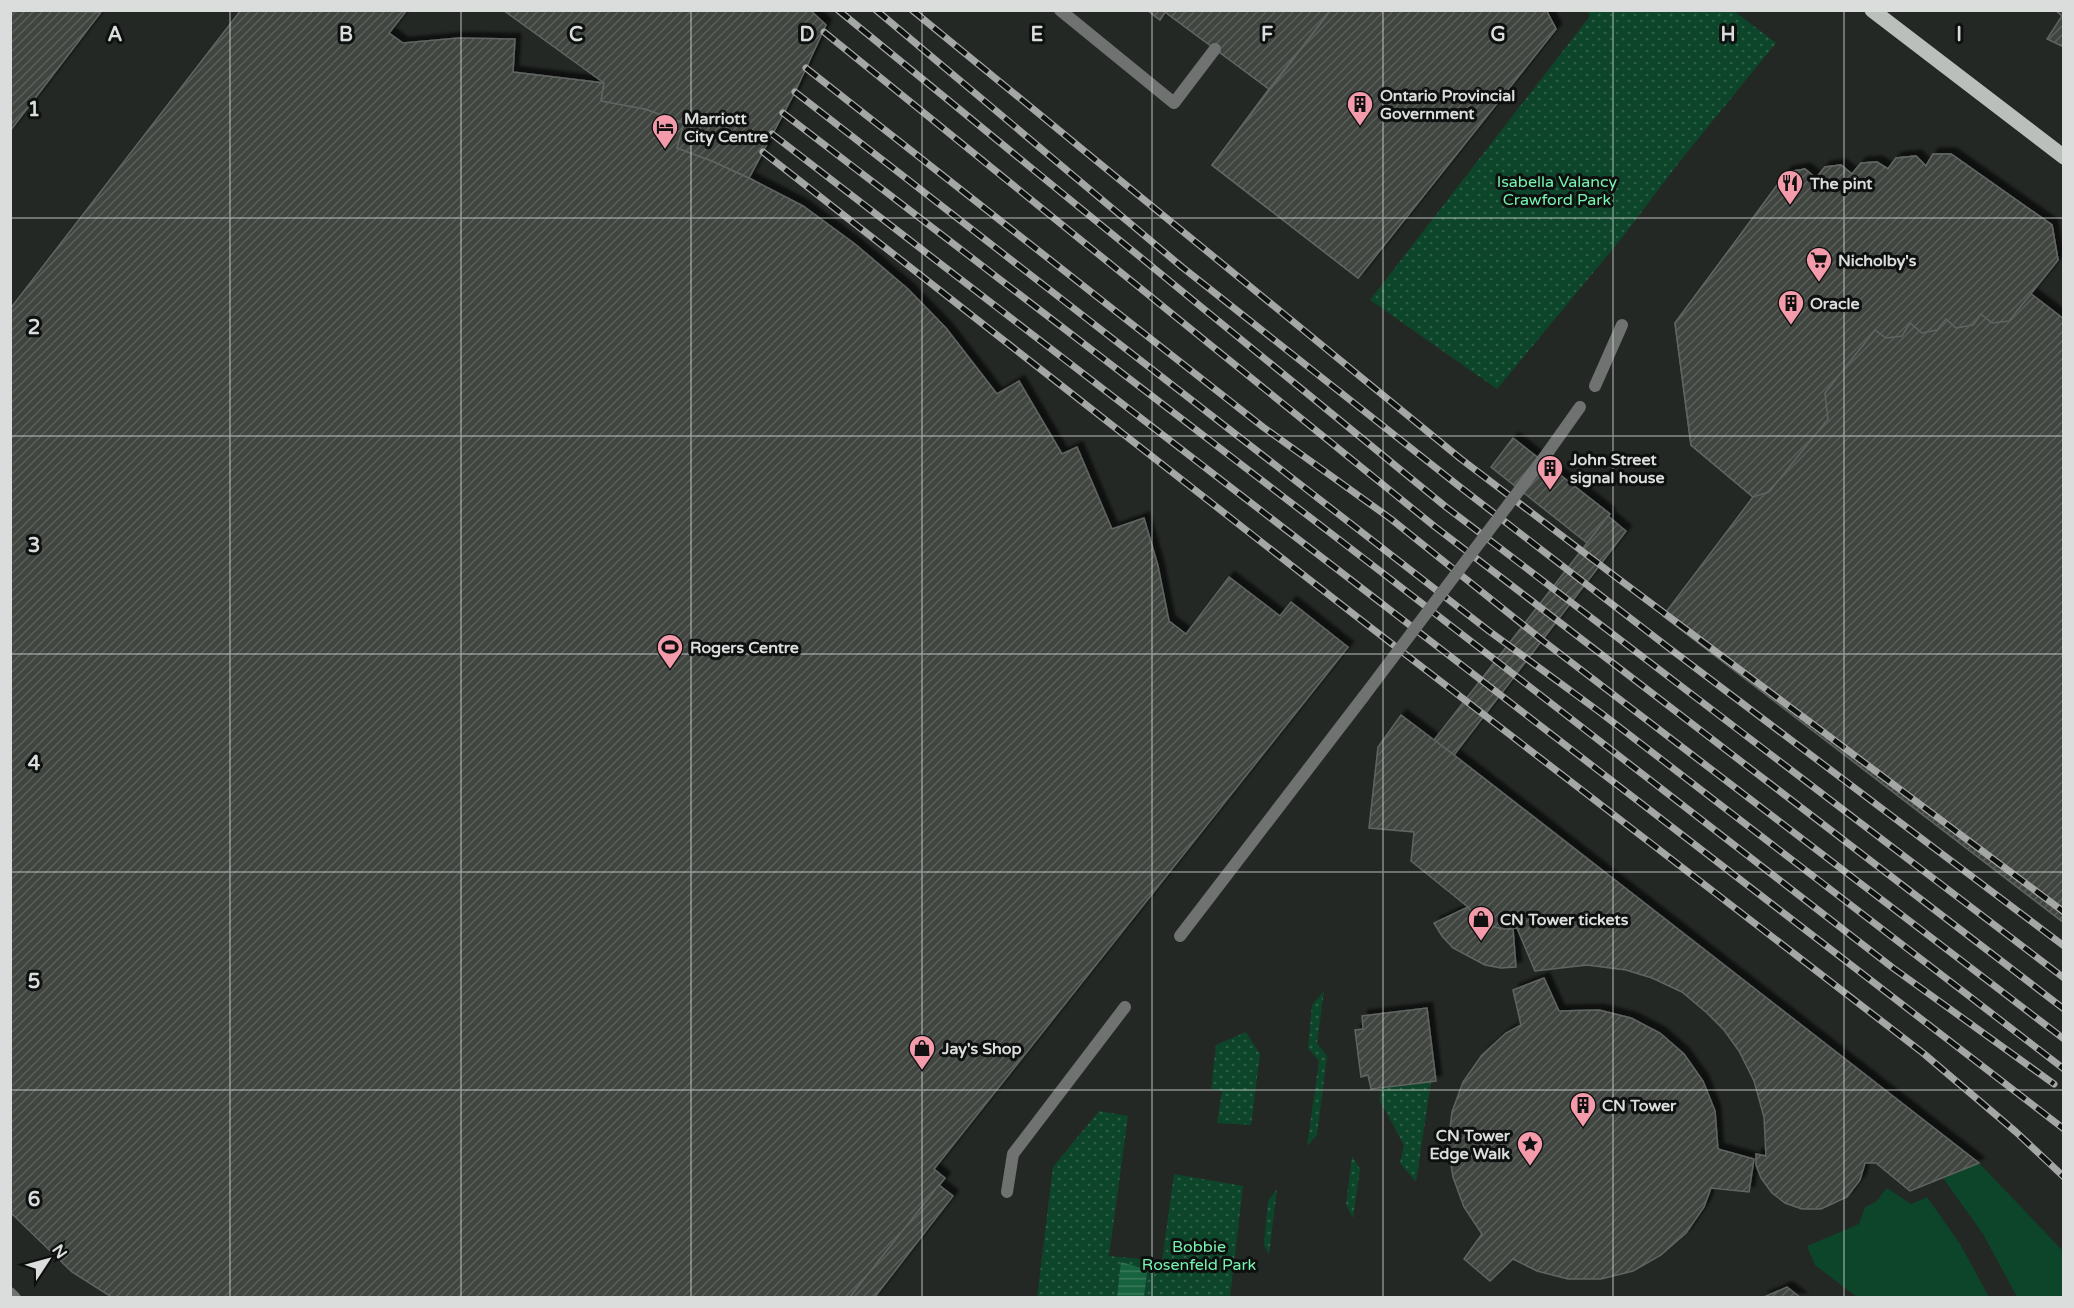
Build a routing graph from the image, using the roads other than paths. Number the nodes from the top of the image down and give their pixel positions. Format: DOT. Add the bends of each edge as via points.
graph roads {
  1 [pos="1060,10"];
  2 [pos="1880,13"];
  3 [pos="1215,49"];
  4 [pos="2064,157"];
  5 [pos="1622,325"];
  6 [pos="1595,386"];
  7 [pos="1580,407"];
  8 [pos="1180,936"];
  9 [pos="1125,1007"];
  10 [pos="1007,1192"];
  11 [pos="10,1293"];
  12 [pos="15,1298"];
  1 -- 3 [label="street" via="1174,103"];
  2 -- 4 [label="main road"];
  5 -- 6 [label="street"];
  7 -- 8 [label="street, bridge"];
  9 -- 10 [label="street" via="1013,1154"];
  11 -- 12 [label="street"];
}
